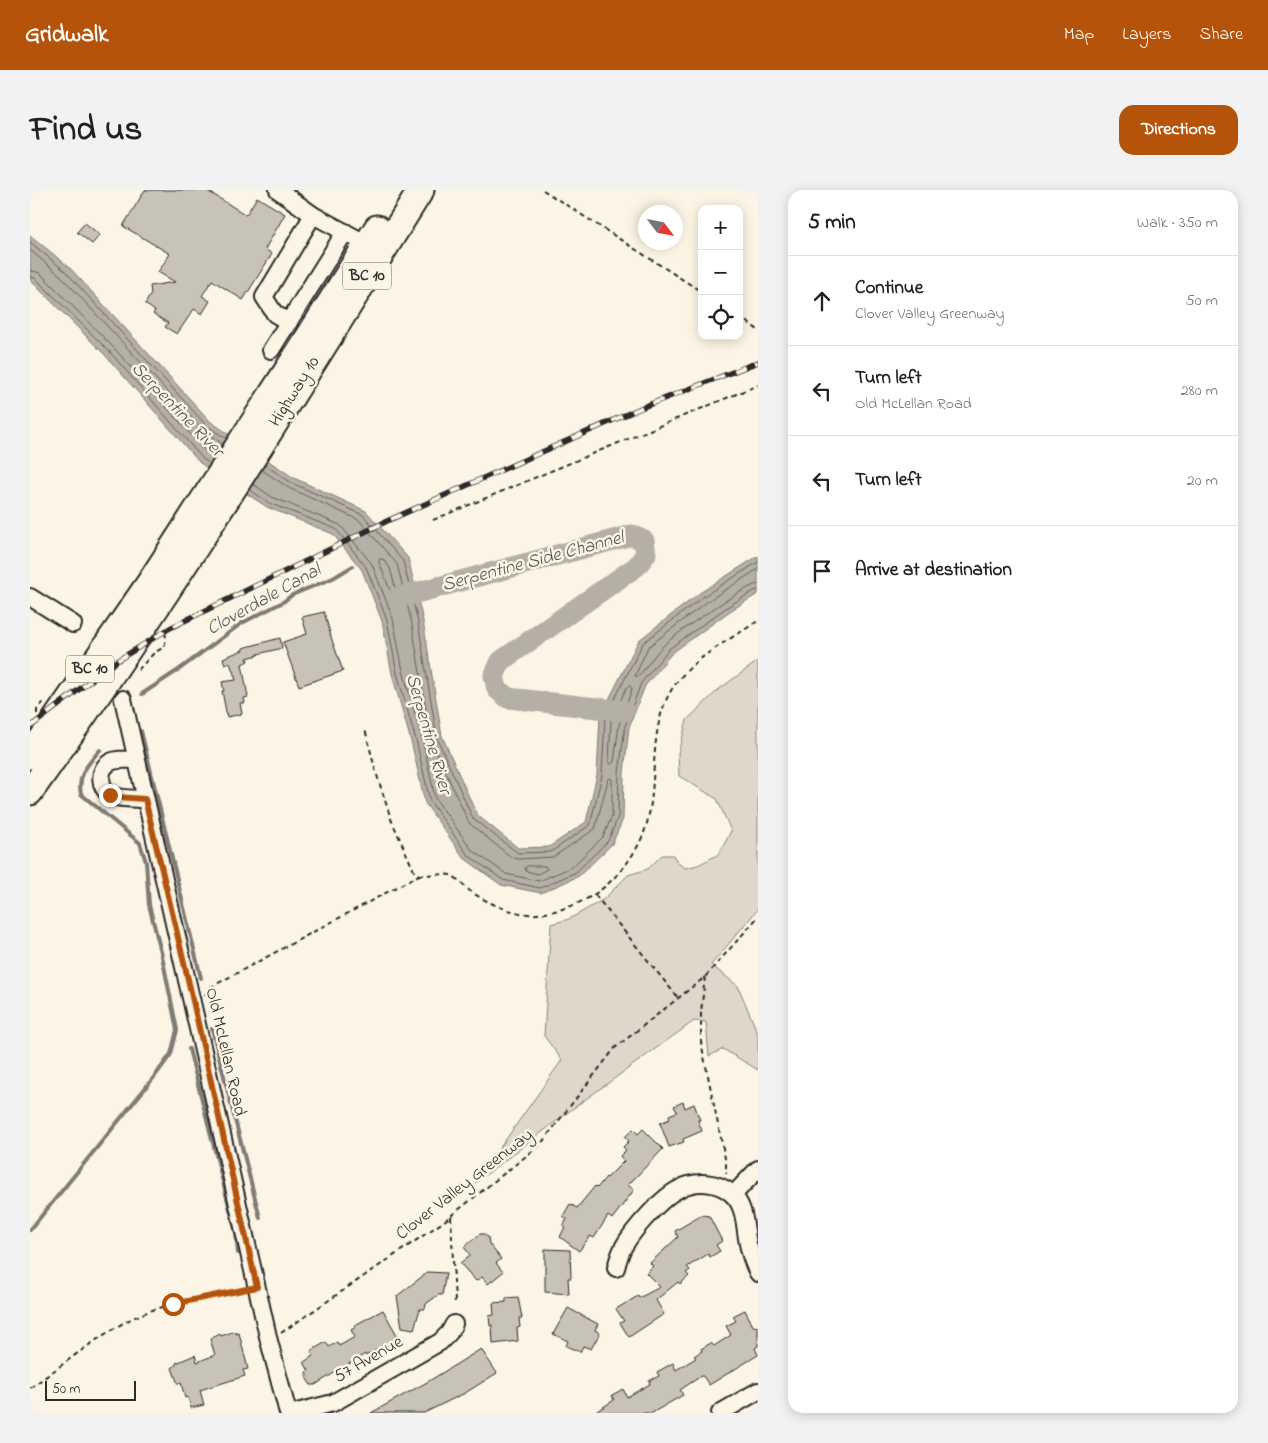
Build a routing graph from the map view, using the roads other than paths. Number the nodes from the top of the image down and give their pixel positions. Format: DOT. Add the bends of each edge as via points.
graph roads {
  1 [pos="278,190"];
  2 [pos="401,190"];
  3 [pos="421,190"];
  4 [pos="313,215"];
  5 [pos="345,232"];
  6 [pos="367,244"];
  7 [pos="289,322"];
  8 [pos="271,350"];
  9 [pos="306,357"];
  10 [pos="159,587"];
  11 [pos="30,597"];
  12 [pos="73,624"];
  13 [pos="123,699"];
  14 [pos="30,756"];
  15 [pos="136,760"];
  16 [pos="30,792"];
  17 [pos="145,799"];
  18 [pos="758,1169"];
  19 [pos="733,1195"];
  20 [pos="616,1268"];
  21 [pos="758,1273"];
  22 [pos="454,1324"];
  23 [pos="758,1391"];
  24 [pos="288,1413"];
  25 [pos="293,1413"];
  26 [pos="720,1413"];
  1 -- 4 [label="street"];
  2 -- 6 [label="highway, Highway 10 / BC 10"];
  3 -- 9 [label="highway, Highway 10 / BC 10"];
  4 -- 5 [label="street"];
  4 -- 7 [label="street" via="264,297 275,314"];
  5 -- 6 [label="street"];
  5 -- 7 [label="street"];
  6 -- 9 [label="highway, Highway 10 / BC 10"];
  7 -- 8 [label="street"];
  9 -- 10 [label="highway, Highway 10 / BC 10"];
  10 -- 14 [label="highway, BC 10"];
  10 -- 16 [label="highway, BC 10" via="92,705"];
  11 -- 12 [label="street"];
  13 -- 15 [label="street, Old McLellan Road"];
  15 -- 17 [label="street, Old McLellan Road"];
  15 -- 17 [label="street" via="109,763 103,770 102,784 104,790 116,797"];
  17 -- 24 [label="street, Old McLellan Road"];
  18 -- 19 [label="street"];
  19 -- 20 [label="street" via="721,1187 700,1183 670,1194 630,1238"];
  19 -- 21 [label="street" via="744,1214 749,1249"];
  22 -- 25 [label="street, 57 Avenue" via="440,1342 344,1398"];
  23 -- 26 [label="street"];
}
